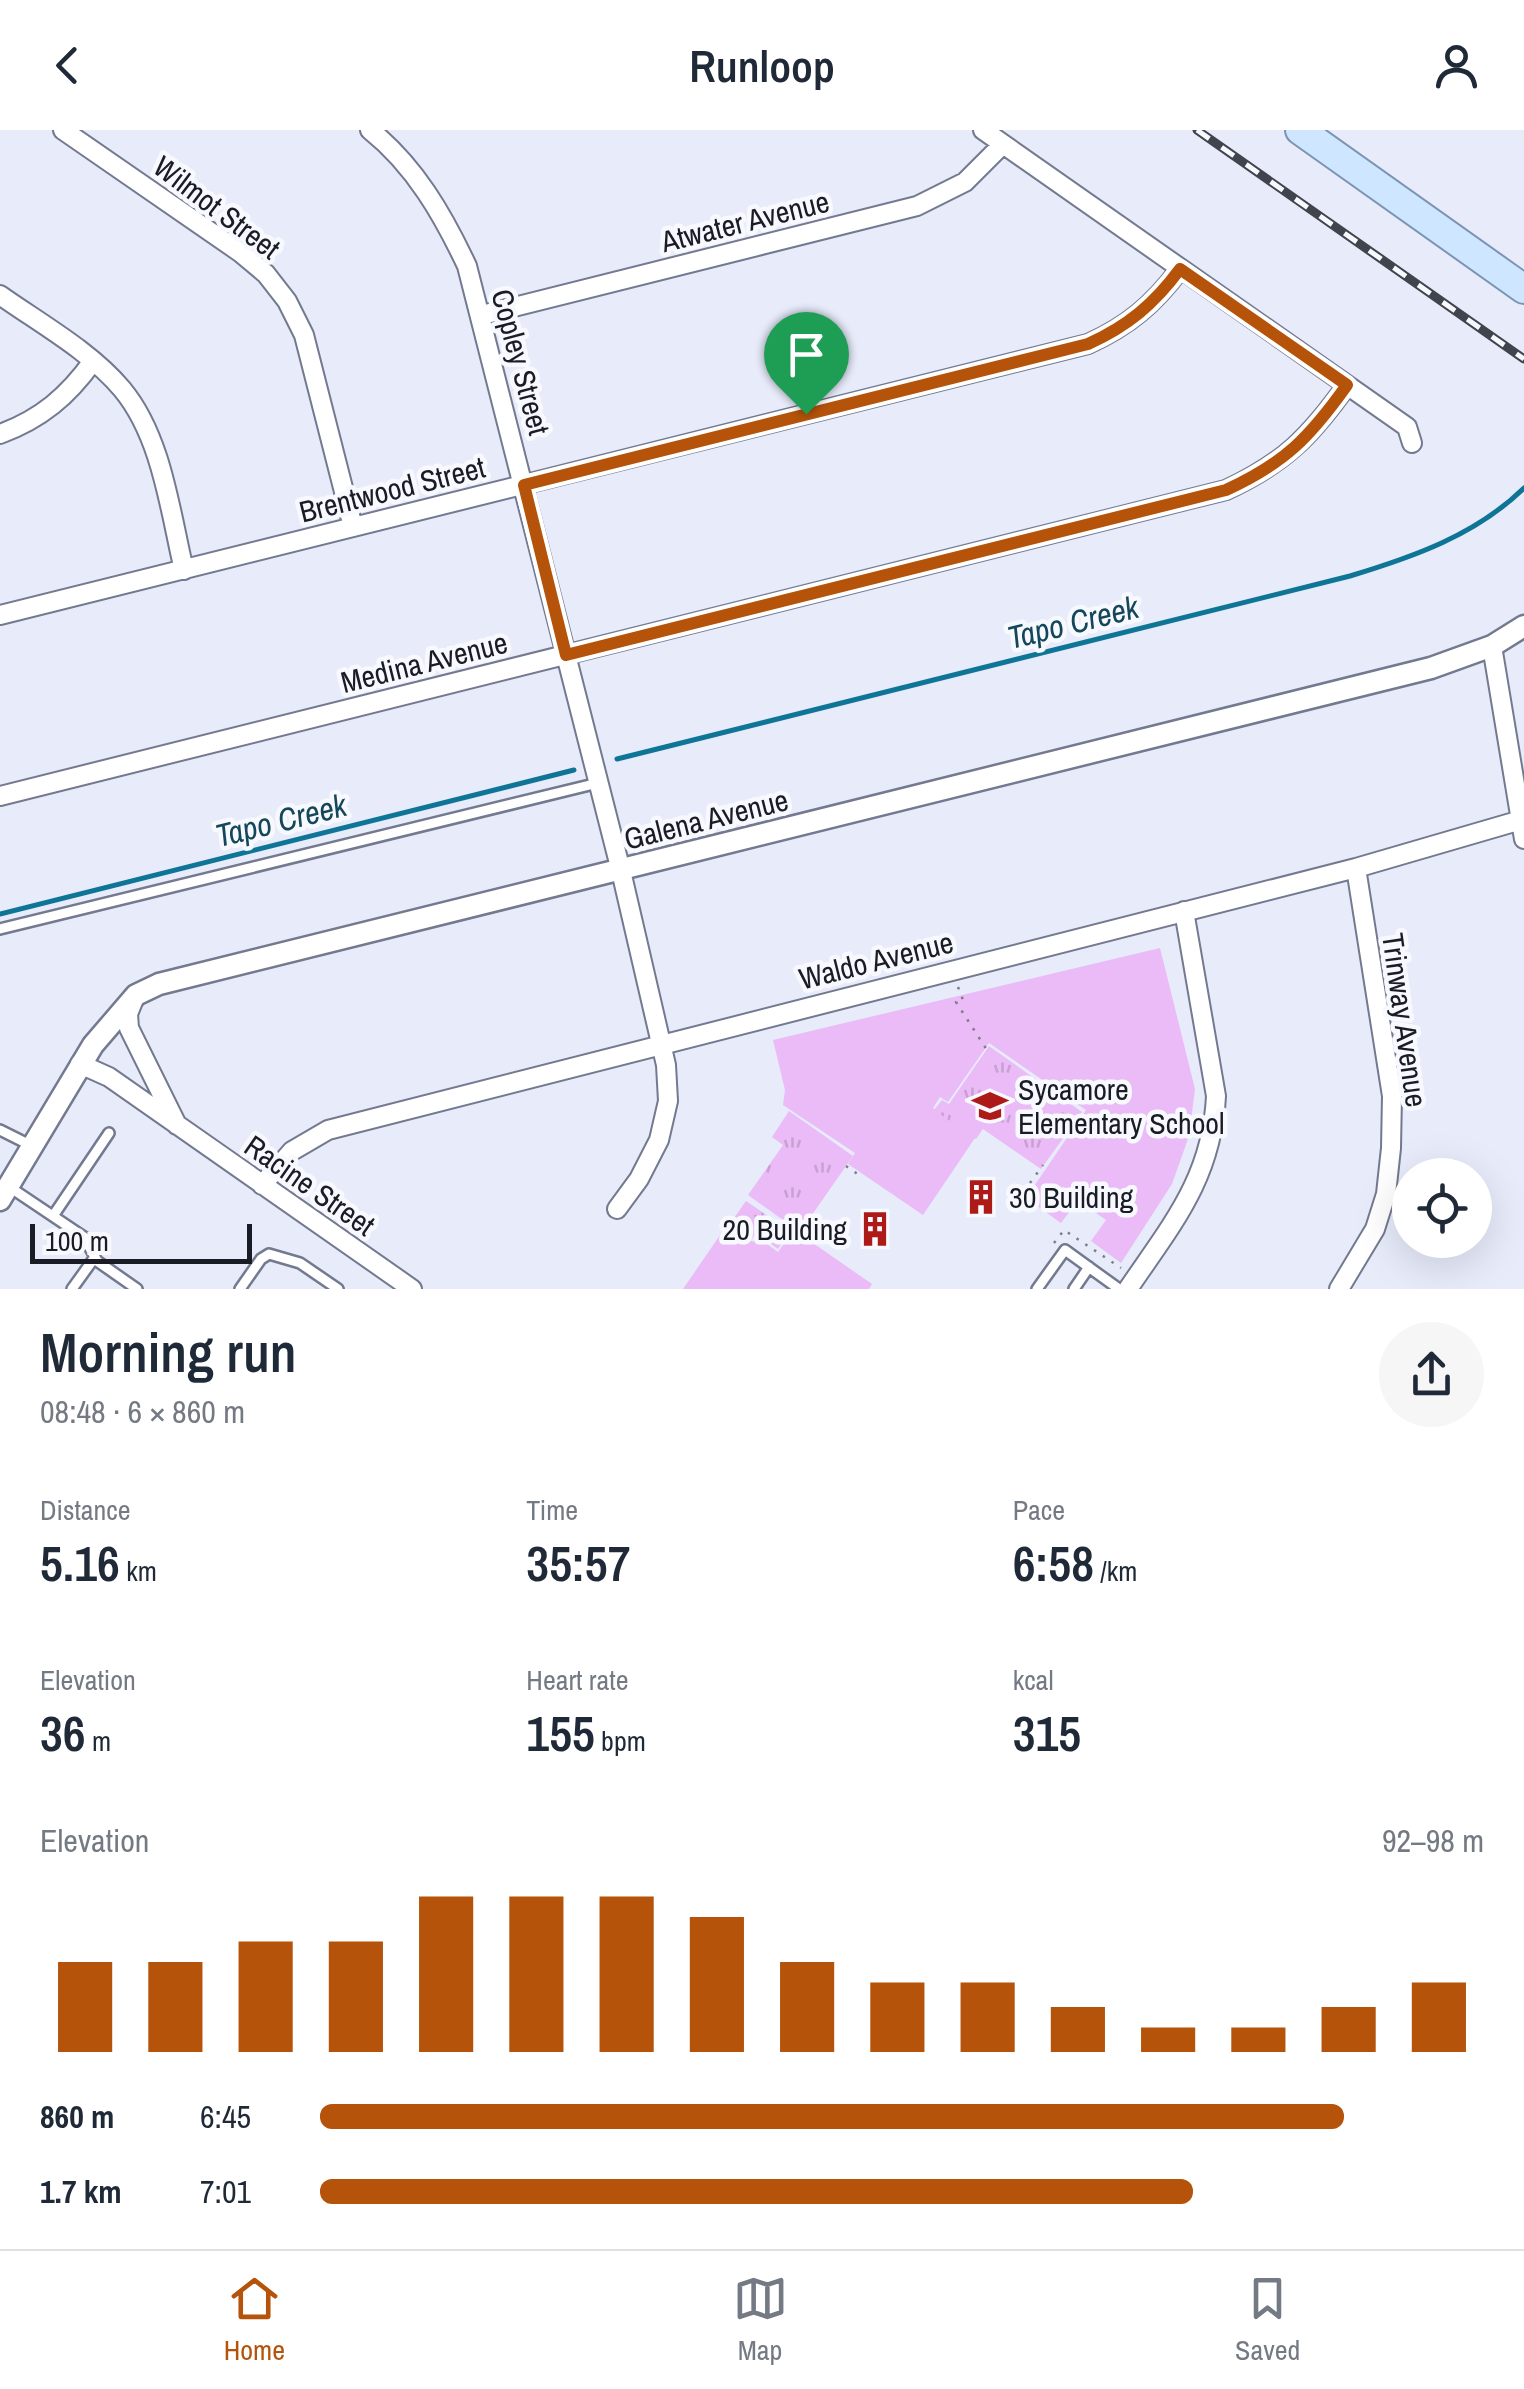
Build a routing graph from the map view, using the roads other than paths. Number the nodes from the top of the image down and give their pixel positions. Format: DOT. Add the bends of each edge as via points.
graph roads {
  1 [pos="64,130"];
  2 [pos="370,130"];
  3 [pos="983,130"];
  4 [pos="1300,130"];
  5 [pos="1003,144"];
  6 [pos="1180,269"];
  7 [pos="1524,289"];
  8 [pos="0,296"];
  9 [pos="482,315"];
  10 [pos="93,361"];
  11 [pos="1347,385"];
  12 [pos="0,434"];
  13 [pos="1412,444"];
  14 [pos="524,485"];
  15 [pos="353,527"];
  16 [pos="184,570"];
  17 [pos="0,616"];
  18 [pos="1524,626"];
  19 [pos="1492,646"];
  20 [pos="566,655"];
  21 [pos="598,782"];
  22 [pos="0,796"];
  23 [pos="1521,820"];
  24 [pos="1524,839"];
  25 [pos="1356,868"];
  26 [pos="621,871"];
  27 [pos="1184,911"];
  28 [pos="0,929"];
  29 [pos="136,995"];
  30 [pos="662,1043"];
  31 [pos="80,1064"];
  32 [pos="177,1125"];
  33 [pos="0,1130"];
  34 [pos="109,1133"];
  35 [pos="32,1146"];
  36 [pos="262,1185"];
  37 [pos="4,1193"];
  38 [pos="616,1209"];
  39 [pos="53,1216"];
  40 [pos="95,1257"];
  41 [pos="1089,1267"];
  42 [pos="72,1289"];
  43 [pos="137,1289"];
  44 [pos="240,1289"];
  45 [pos="338,1289"];
  46 [pos="412,1289"];
  47 [pos="1037,1289"];
  48 [pos="1074,1289"];
  49 [pos="1119,1289"];
  50 [pos="1128,1289"];
  51 [pos="1339,1289"];
  1 -- 15 [label="street, Wilmot Street" via="241,253 288,301 304,335"];
  2 -- 9 [label="street, Copley Street" via="445,220"];
  3 -- 5 [label="street"];
  4 -- 7 [label="main road"];
  5 -- 6 [label="street"];
  5 -- 9 [label="street, Atwater Avenue" via="965,182 917,206"];
  6 -- 11 [label="street"];
  6 -- 14 [label="street, Brentwood Street" via="1142,314 1088,344"];
  8 -- 10 [label="street"];
  9 -- 14 [label="street, Copley Street"];
  10 -- 12 [label="street" via="62,399"];
  10 -- 16 [label="street" via="124,392 147,430"];
  11 -- 13 [label="street" via="1407,427"];
  11 -- 20 [label="street, Medina Avenue" via="1293,452 1226,490"];
  14 -- 15 [label="street, Brentwood Street"];
  14 -- 20 [label="street, Copley Street"];
  15 -- 16 [label="street, Brentwood Street"];
  16 -- 17 [label="street, Brentwood Street"];
  18 -- 19 [label="street, Galena Avenue"];
  19 -- 23 [label="street"];
  19 -- 26 [label="street, Galena Avenue" via="1431,668"];
  20 -- 21 [label="street, Copley Street"];
  20 -- 22 [label="street, Medina Avenue"];
  21 -- 26 [label="street, Copley Street"];
  21 -- 28 [label="lane"];
  23 -- 24 [label="street"];
  23 -- 25 [label="street, Waldo Avenue"];
  25 -- 27 [label="street, Waldo Avenue"];
  25 -- 51 [label="street, Trinway Avenue" via="1392,1096 1391,1148 1375,1229"];
  26 -- 29 [label="street, Galena Avenue"];
  26 -- 30 [label="street, Copley Street"];
  27 -- 30 [label="street, Waldo Avenue"];
  27 -- 50 [label="street" via="1216,1096 1215,1127 1187,1201"];
  29 -- 31 [label="street"];
  29 -- 32 [label="street, Racine Street" via="128,1028"];
  30 -- 36 [label="street, Waldo Avenue" via="328,1130 292,1151"];
  30 -- 38 [label="street, Copley Street" via="668,1101 659,1140"];
  31 -- 32 [label="street, Racine Street"];
  31 -- 35 [label="street"];
  32 -- 36 [label="street, Racine Street"];
  33 -- 35 [label="lane"];
  34 -- 39 [label="lane"];
  35 -- 37 [label="street"];
  36 -- 46 [label="street, Racine Street"];
  37 -- 39 [label="lane"];
  39 -- 40 [label="lane" via="84,1237"];
  40 -- 42 [label="lane"];
  40 -- 43 [label="lane"];
  41 -- 47 [label="lane" via="1066,1250"];
  41 -- 48 [label="lane"];
  41 -- 49 [label="lane"];
  44 -- 45 [label="lane" via="269,1254 300,1263"];
}
